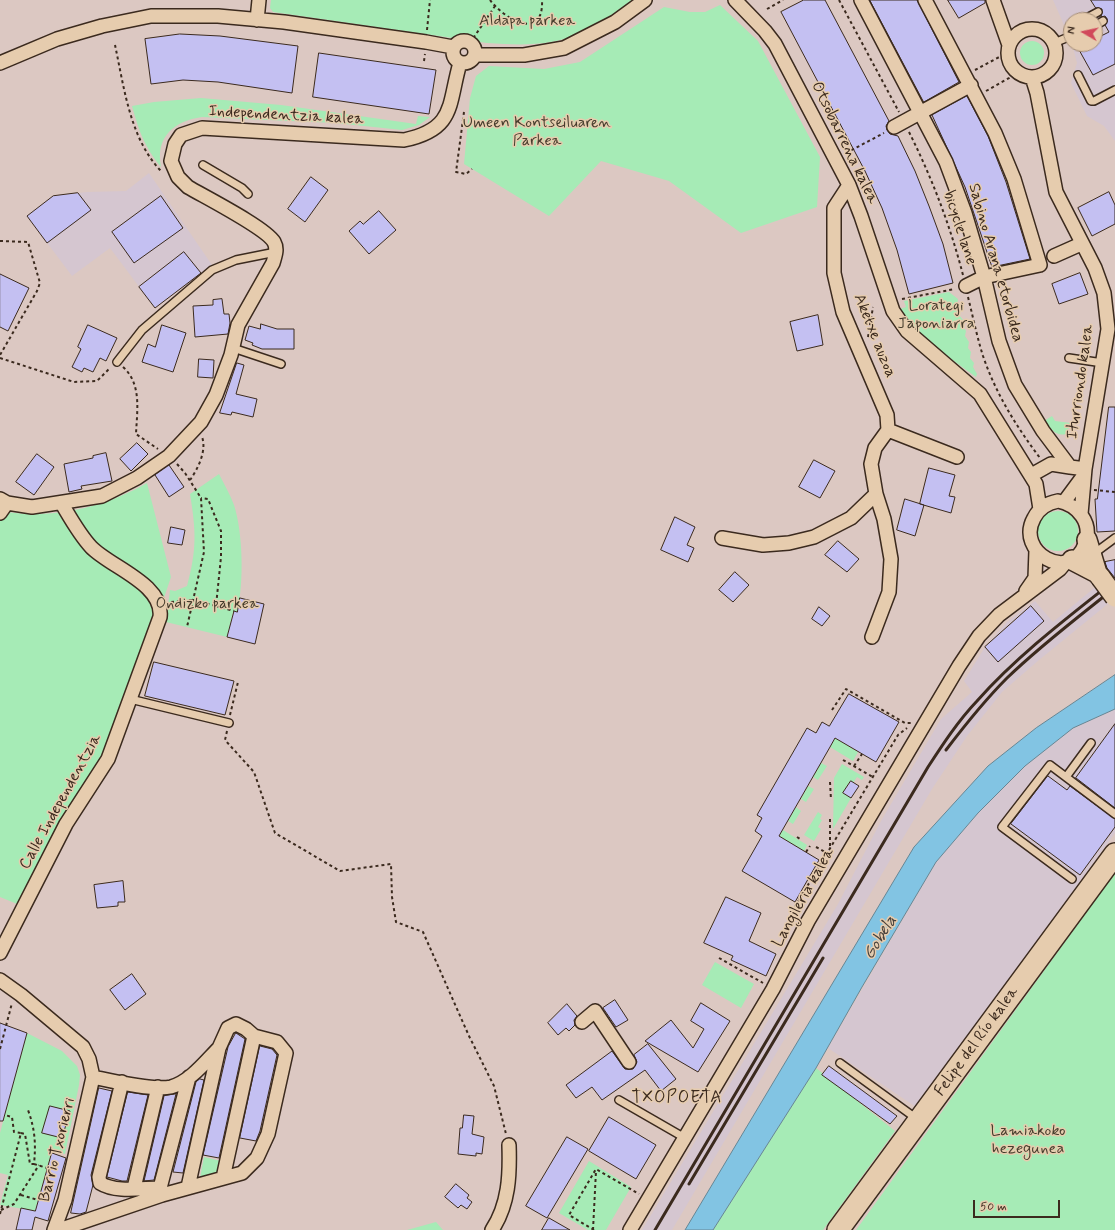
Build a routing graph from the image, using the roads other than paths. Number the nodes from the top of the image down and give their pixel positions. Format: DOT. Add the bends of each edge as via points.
graph roads {
  1 [pos="256,0"];
  2 [pos="645,0"];
  3 [pos="735,0"];
  4 [pos="861,0"];
  5 [pos="924,0"];
  6 [pos="995,3"];
  7 [pos="257,20"];
  8 [pos="1029,29"];
  9 [pos="1063,38"];
  10 [pos="1054,43"];
  11 [pos="453,48"];
  12 [pos="472,49"];
  13 [pos="1008,49"];
  14 [pos="0,63"];
  15 [pos="460,63"];
  16 [pos="1078,75"];
  17 [pos="1032,77"];
  18 [pos="971,85"];
  19 [pos="1115,90"];
  20 [pos="922,112"];
  21 [pos="899,125"];
  22 [pos="203,164"];
  23 [pos="849,185"];
  24 [pos="248,194"];
  25 [pos="1081,244"];
  26 [pos="276,252"];
  27 [pos="1054,256"];
  28 [pos="984,277"];
  29 [pos="966,286"];
  30 [pos="233,348"];
  31 [pos="1069,358"];
  32 [pos="117,362"];
  33 [pos="1103,363"];
  34 [pos="281,364"];
  35 [pos="888,430"];
  36 [pos="957,457"];
  37 [pos="1081,473"];
  38 [pos="1039,475"];
  39 [pos="876,494"];
  40 [pos="1064,502"];
  41 [pos="62,504"];
  42 [pos="2,505"];
  43 [pos="1040,509"];
  44 [pos="1081,514"];
  45 [pos="722,538"];
  46 [pos="1115,538"];
  47 [pos="1089,548"];
  48 [pos="1036,550"];
  49 [pos="1068,561"];
  50 [pos="1099,576"];
  51 [pos="1024,595"];
  52 [pos="1115,597"];
  53 [pos="872,637"];
  54 [pos="130,700"];
  55 [pos="229,723"];
  56 [pos="1091,743"];
  57 [pos="1066,777"];
  58 [pos="1115,814"];
  59 [pos="1115,854"];
  60 [pos="1072,879"];
  61 [pos="0,953"];
  62 [pos="0,980"];
  63 [pos="582,1022"];
  64 [pos="254,1036"];
  65 [pos="219,1048"];
  66 [pos="630,1062"];
  67 [pos="840,1063"];
  68 [pos="93,1077"];
  69 [pos="189,1077"];
  70 [pos="122,1082"];
  71 [pos="158,1087"];
  72 [pos="619,1100"];
  73 [pos="919,1121"];
  74 [pos="685,1138"];
  75 [pos="509,1145"];
  76 [pos="223,1178"];
  77 [pos="188,1187"];
  78 [pos="134,1188"];
  79 [pos="161,1191"];
  80 [pos="93,1225"];
  81 [pos="54,1230"];
  82 [pos="59,1230"];
  83 [pos="492,1230"];
  84 [pos="630,1230"];
  85 [pos="838,1230"];
  1 -- 7 [label="street"];
  2 -- 12 [label="street" via="616,22 564,48 524,55"];
  3 -- 23 [label="street, Otsobarrena kalea" via="775,44"];
  4 -- 20 [label="street, Sabino Arana etorbidea"];
  5 -- 18 [label="street"];
  6 -- 8 [label="street" via="1010,22"];
  6 -- 13 [label="street"];
  7 -- 11 [label="street" via="426,42"];
  7 -- 14 [label="street" via="218,16 151,16 57,39"];
  8 -- 10 [label="street" via="1044,32"];
  8 -- 13 [label="street" via="1017,34"];
  9 -- 10 [label="lane"];
  10 -- 17 [label="street" via="1055,59 1052,66 1047,72"];
  11 -- 12 [label="street" via="462,40"];
  11 -- 15 [label="street" via="452,55"];
  12 -- 15 [label="street" via="471,61"];
  13 -- 17 [label="street" via="1009,60 1018,73"];
  15 -- 26 [label="street, Independentzia kalea" via="451,105 443,121 420,137 404,140 202,128 181,135 175,144 171,161 178,178 188,187 261,229 275,243"];
  16 -- 19 [label="lane" via="1091,101"];
  17 -- 25 [label="street, Iturriondo kalea" via="1056,192"];
  18 -- 20 [label="street"];
  18 -- 28 [label="street" via="1014,178 1040,265"];
  20 -- 21 [label="street"];
  20 -- 28 [label="street, Sabino Arana etorbidea" via="946,162 966,213"];
  22 -- 24 [label="lane"];
  23 -- 35 [label="street, Aketxe auzoa" via="834,208 834,273 843,312 887,415"];
  23 -- 38 [label="street, Otsobarrena kalea" via="890,302 901,324 980,394"];
  25 -- 27 [label="street"];
  25 -- 33 [label="street, Iturriondo kalea" via="1095,268 1104,293 1108,329"];
  26 -- 30 [label="street" via="238,325"];
  26 -- 32 [label="lane" via="236,260 212,270 142,330"];
  28 -- 29 [label="street"];
  28 -- 37 [label="street, Sabino Arana etorbidea" via="999,341 1015,385 1043,431"];
  30 -- 34 [label="lane"];
  30 -- 41 [label="street" via="216,395 198,425 169,456 137,478 102,496"];
  31 -- 33 [label="lane"];
  33 -- 37 [label="street, Iturriondo kalea"];
  35 -- 36 [label="street"];
  35 -- 39 [label="street" via="875,448 871,464"];
  37 -- 38 [label="street" via="1051,464"];
  37 -- 40 [label="street"];
  37 -- 44 [label="street, Iturriondo kalea"];
  38 -- 43 [label="street"];
  39 -- 45 [label="street" via="851,518 814,537 789,543 763,545"];
  39 -- 53 [label="street" via="884,519 891,559 889,592"];
  40 -- 43 [label="street" via="1052,502"];
  40 -- 44 [label="street"];
  41 -- 42 [label="street" via="32,507"];
  41 -- 54 [label="street, Calle Independentzia" via="79,534 92,548 147,586 157,600 160,617"];
  43 -- 48 [label="street" via="1032,521 1030,531 1031,541"];
  44 -- 47 [label="street" via="1086,526"];
  46 -- 47 [label="lane"];
  47 -- 49 [label="street" via="1084,548"];
  47 -- 50 [label="street"];
  48 -- 49 [label="street" via="1051,562"];
  48 -- 51 [label="street, Langileria kalea" via="1034,578"];
  49 -- 50 [label="street"];
  49 -- 51 [label="street, Langileria kalea"];
  50 -- 52 [label="street, bridge"];
  51 -- 74 [label="street, Langileria kalea" via="999,615 979,636 960,666 808,921 773,989"];
  54 -- 55 [label="lane"];
  54 -- 61 [label="street, Calle Independentzia" via="108,759 66,824"];
  56 -- 57 [label="lane"];
  57 -- 58 [label="lane"];
  57 -- 60 [label="lane" via="1050,765 1002,827"];
  59 -- 73 [label="main road, Felipe del Río kalea"];
  62 -- 68 [label="street, Barrio Txorierri" via="83,1047"];
  63 -- 66 [label="street" via="595,1011"];
  64 -- 65 [label="street" via="236,1024 228,1028"];
  64 -- 76 [label="street"];
  64 -- 76 [label="street" via="277,1042 286,1053 285,1061 268,1134 257,1158 242,1173"];
  65 -- 69 [label="street"];
  65 -- 77 [label="street"];
  67 -- 73 [label="lane"];
  68 -- 70 [label="street"];
  68 -- 81 [label="street, Barrio Txorierri" via="65,1200"];
  69 -- 71 [label="street" via="171,1086"];
  69 -- 79 [label="street"];
  70 -- 71 [label="street"];
  70 -- 78 [label="street" via="99,1177 100,1183 105,1186"];
  71 -- 78 [label="street"];
  72 -- 74 [label="lane"];
  73 -- 85 [label="main road, Felipe del Río kalea"];
  74 -- 84 [label="street, Langileria kalea"];
  75 -- 83 [label="street" via="507,1194 501,1214"];
  76 -- 77 [label="street"];
  77 -- 79 [label="street"];
  78 -- 79 [label="street"];
  79 -- 80 [label="street"];
  80 -- 82 [label="street"];
}
